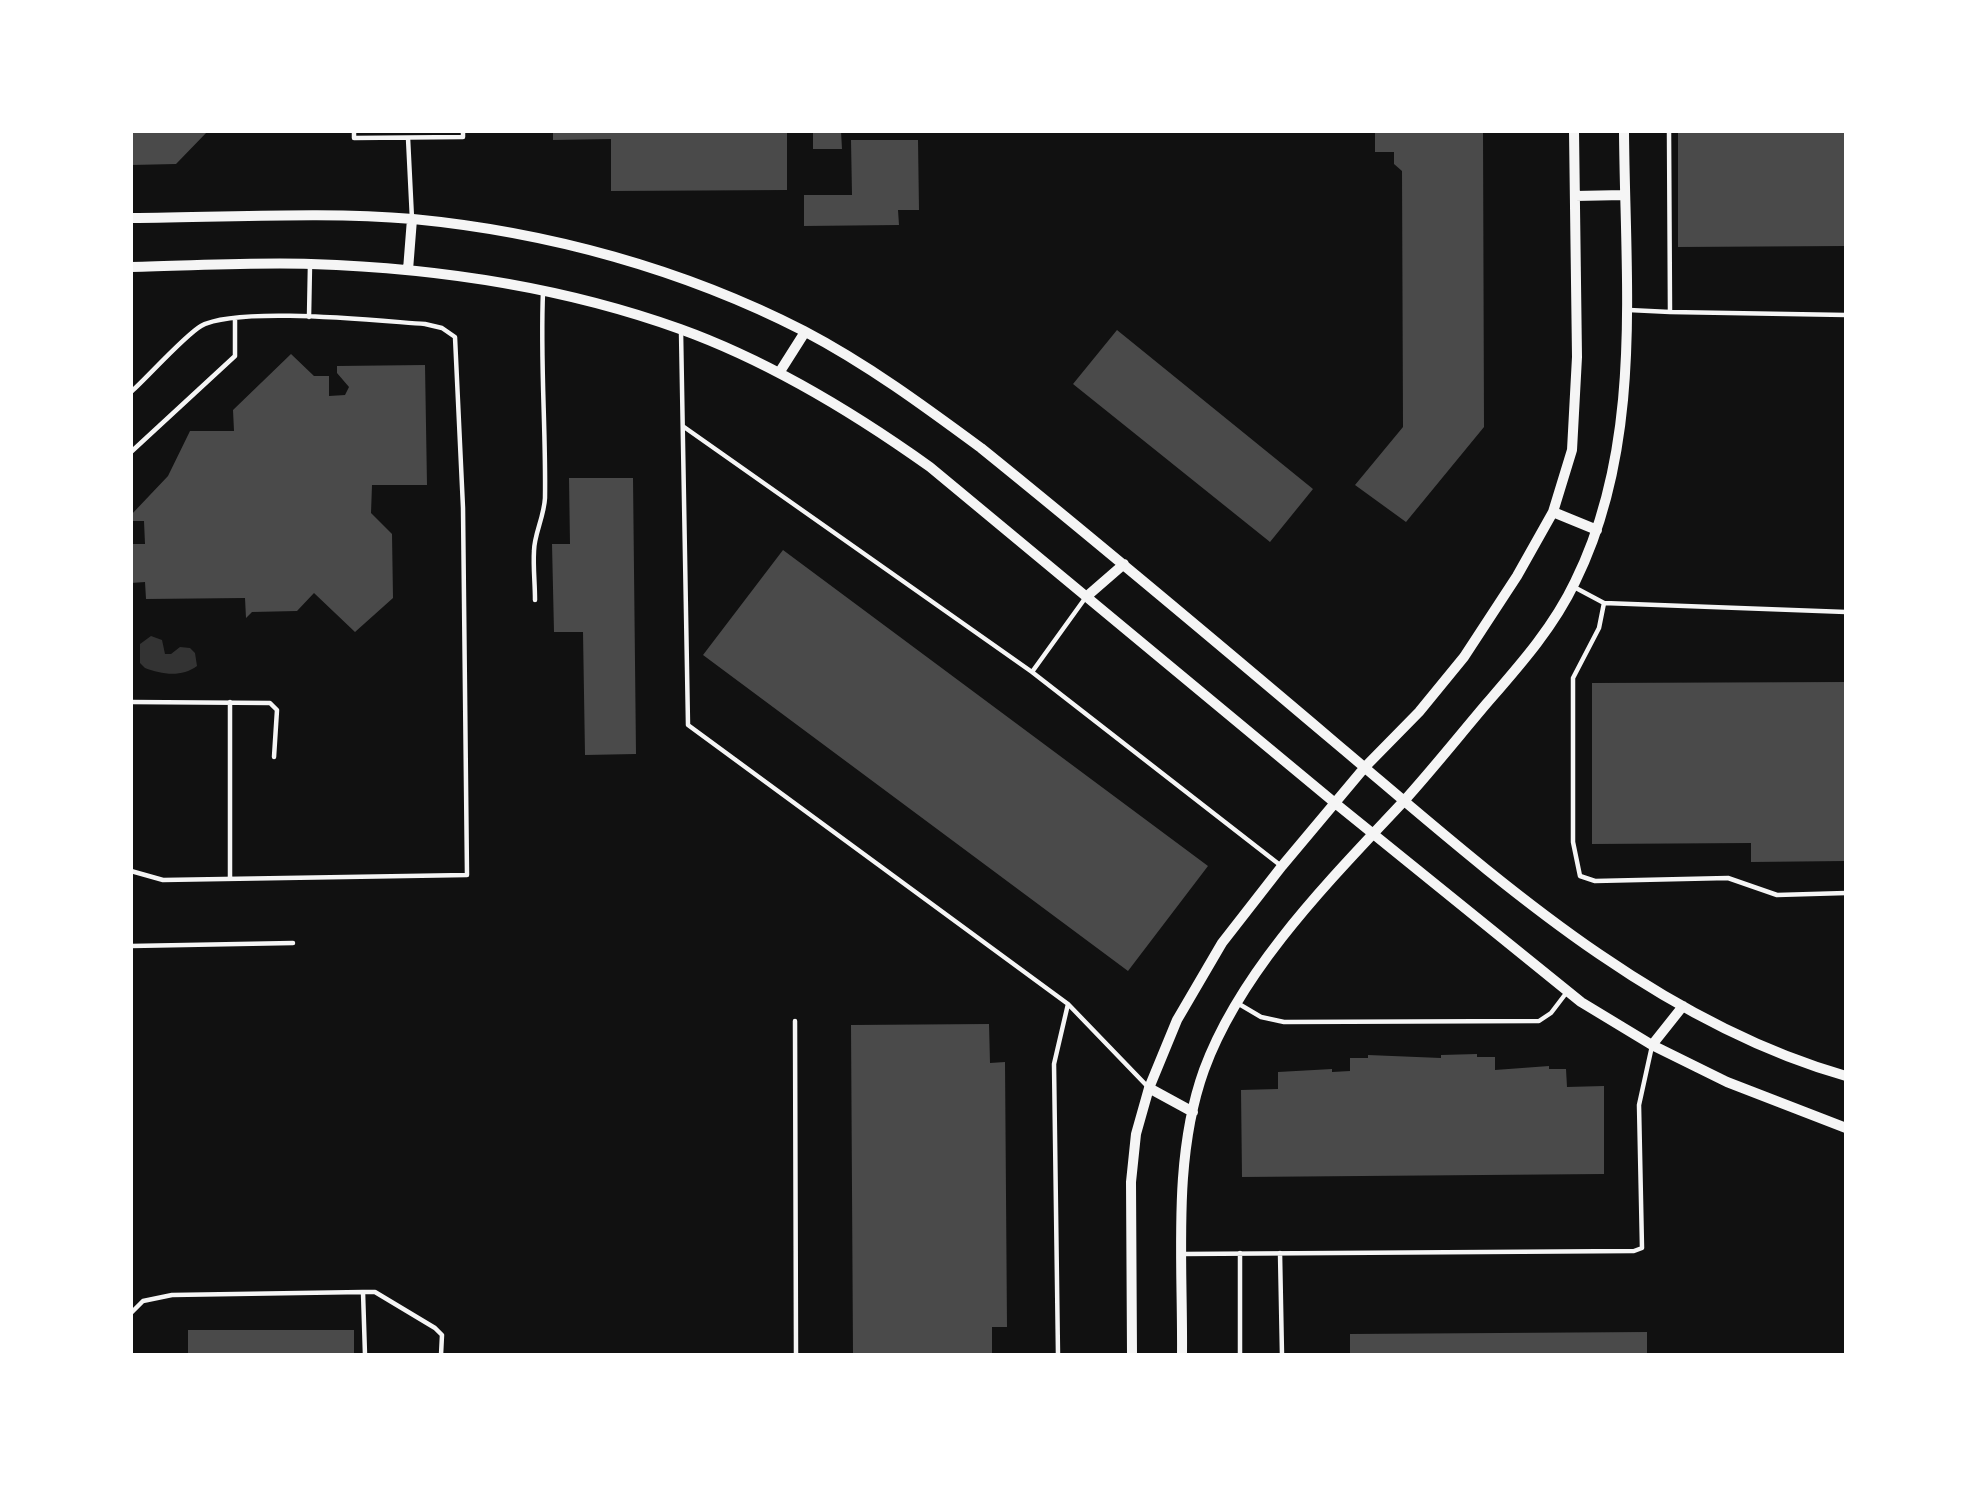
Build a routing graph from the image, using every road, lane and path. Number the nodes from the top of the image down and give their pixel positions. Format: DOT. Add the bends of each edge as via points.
graph roads {
  1 [pos="354,131"];
  2 [pos="1574,131"];
  3 [pos="1624,131"];
  4 [pos="1668,131"];
  5 [pos="463,134"];
  6 [pos="408,138"];
  7 [pos="1624,195"];
  8 [pos="1575,196"];
  9 [pos="131,218"];
  10 [pos="412,219"];
  11 [pos="310,264"];
  12 [pos="131,267"];
  13 [pos="408,270"];
  14 [pos="543,291"];
  15 [pos="1625,310"];
  16 [pos="1670,312"];
  17 [pos="1846,315"];
  18 [pos="309,317"];
  19 [pos="235,318"];
  20 [pos="681,330"];
  21 [pos="805,332"];
  22 [pos="779,373"];
  23 [pos="131,392"];
  24 [pos="683,426"];
  25 [pos="131,452"];
  26 [pos="1553,512"];
  27 [pos="1597,530"];
  28 [pos="1124,564"];
  29 [pos="1573,586"];
  30 [pos="1086,597"];
  31 [pos="535,600"];
  32 [pos="1604,603"];
  33 [pos="1846,612"];
  34 [pos="1032,672"];
  35 [pos="131,702"];
  36 [pos="229,702"];
  37 [pos="274,757"];
  38 [pos="1365,767"];
  39 [pos="1404,800"];
  40 [pos="1335,803"];
  41 [pos="1372,834"];
  42 [pos="1282,866"];
  43 [pos="131,871"];
  44 [pos="230,878"];
  45 [pos="1846,893"];
  46 [pos="293,943"];
  47 [pos="131,946"];
  48 [pos="1568,991"];
  49 [pos="1068,1004"];
  50 [pos="1238,1004"];
  51 [pos="1683,1006"];
  52 [pos="795,1021"];
  53 [pos="1653,1045"];
  54 [pos="1846,1076"];
  55 [pos="1149,1088"];
  56 [pos="1193,1112"];
  57 [pos="1846,1128"];
  58 [pos="1241,1253"];
  59 [pos="1280,1253"];
  60 [pos="1183,1254"];
  61 [pos="363,1292"];
  62 [pos="131,1313"];
  63 [pos="365,1355"];
  64 [pos="441,1355"];
  65 [pos="796,1355"];
  66 [pos="1058,1355"];
  67 [pos="1132,1355"];
  68 [pos="1182,1355"];
  69 [pos="1240,1355"];
  70 [pos="1282,1355"];
  1 -- 6 [label="lane" via="354,138"];
  2 -- 8 [label="street"];
  3 -- 7 [label="street"];
  4 -- 16 [label="lane"];
  5 -- 6 [label="lane"];
  6 -- 10 [label="lane"];
  7 -- 8 [label="street"];
  7 -- 15 [label="street"];
  8 -- 26 [label="street" via="1577,357 1572,450"];
  9 -- 10 [label="street"];
  10 -- 13 [label="street"];
  10 -- 21 [label="street" via="543,239 617,258 685,279"];
  11 -- 12 [label="street"];
  11 -- 13 [label="street"];
  11 -- 18 [label="lane"];
  13 -- 14 [label="street"];
  14 -- 20 [label="street"];
  14 -- 31 [label="lane" via="540,358 547,426 545,500 533,548"];
  15 -- 16 [label="lane"];
  15 -- 27 [label="street" via="1623,413 1614,470"];
  16 -- 17 [label="lane"];
  18 -- 19 [label="lane"];
  18 -- 44 [label="lane" via="425,324 455,337 463,508 467,876"];
  19 -- 23 [label="lane" via="202,326"];
  19 -- 25 [label="lane" via="234,356"];
  20 -- 22 [label="street"];
  20 -- 24 [label="lane"];
  21 -- 22 [label="street"];
  21 -- 28 [label="street" via="928,408"];
  22 -- 30 [label="street" via="870,424 930,467"];
  24 -- 34 [label="lane"];
  24 -- 49 [label="lane" via="688,725"];
  26 -- 27 [label="street"];
  26 -- 38 [label="street" via="1464,657"];
  27 -- 29 [label="street"];
  28 -- 30 [label="street"];
  28 -- 38 [label="street"];
  29 -- 32 [label="lane"];
  29 -- 39 [label="street" via="1542,639"];
  30 -- 34 [label="lane"];
  30 -- 40 [label="street"];
  32 -- 33 [label="lane"];
  32 -- 45 [label="lane" via="1600,628 1573,678 1573,842 1580,876 1595,881 1728,878 1777,895"];
  34 -- 42 [label="lane"];
  35 -- 36 [label="lane"];
  36 -- 37 [label="lane" via="275,706"];
  36 -- 44 [label="lane"];
  38 -- 39 [label="street"];
  38 -- 40 [label="street"];
  39 -- 41 [label="street"];
  39 -- 51 [label="street" via="1546,917"];
  40 -- 41 [label="street"];
  40 -- 42 [label="street"];
  41 -- 48 [label="street"];
  41 -- 50 [label="street" via="1288,929"];
  42 -- 55 [label="street" via="1222,943 1177,1020"];
  43 -- 44 [label="lane" via="163,880"];
  46 -- 47 [label="lane"];
  48 -- 50 [label="lane" via="1539,1021 1284,1022 1261,1017"];
  48 -- 53 [label="street"];
  49 -- 55 [label="lane"];
  49 -- 66 [label="lane" via="1054,1064"];
  50 -- 56 [label="street" via="1205,1070"];
  51 -- 53 [label="street"];
  51 -- 54 [label="street" via="1760,1044"];
  52 -- 65 [label="lane"];
  53 -- 57 [label="street" via="1727,1082"];
  53 -- 59 [label="lane" via="1639,1105 1642,1248"];
  55 -- 56 [label="street"];
  55 -- 67 [label="street" via="1136,1134 1131,1182"];
  56 -- 60 [label="street" via="1185,1157"];
  58 -- 59 [label="lane"];
  58 -- 60 [label="lane"];
  58 -- 69 [label="lane"];
  59 -- 70 [label="lane"];
  60 -- 68 [label="street"];
  61 -- 62 [label="lane" via="172,1295 143,1301"];
  61 -- 63 [label="lane"];
  61 -- 64 [label="lane" via="376,1293 435,1328 442,1335"];
}
